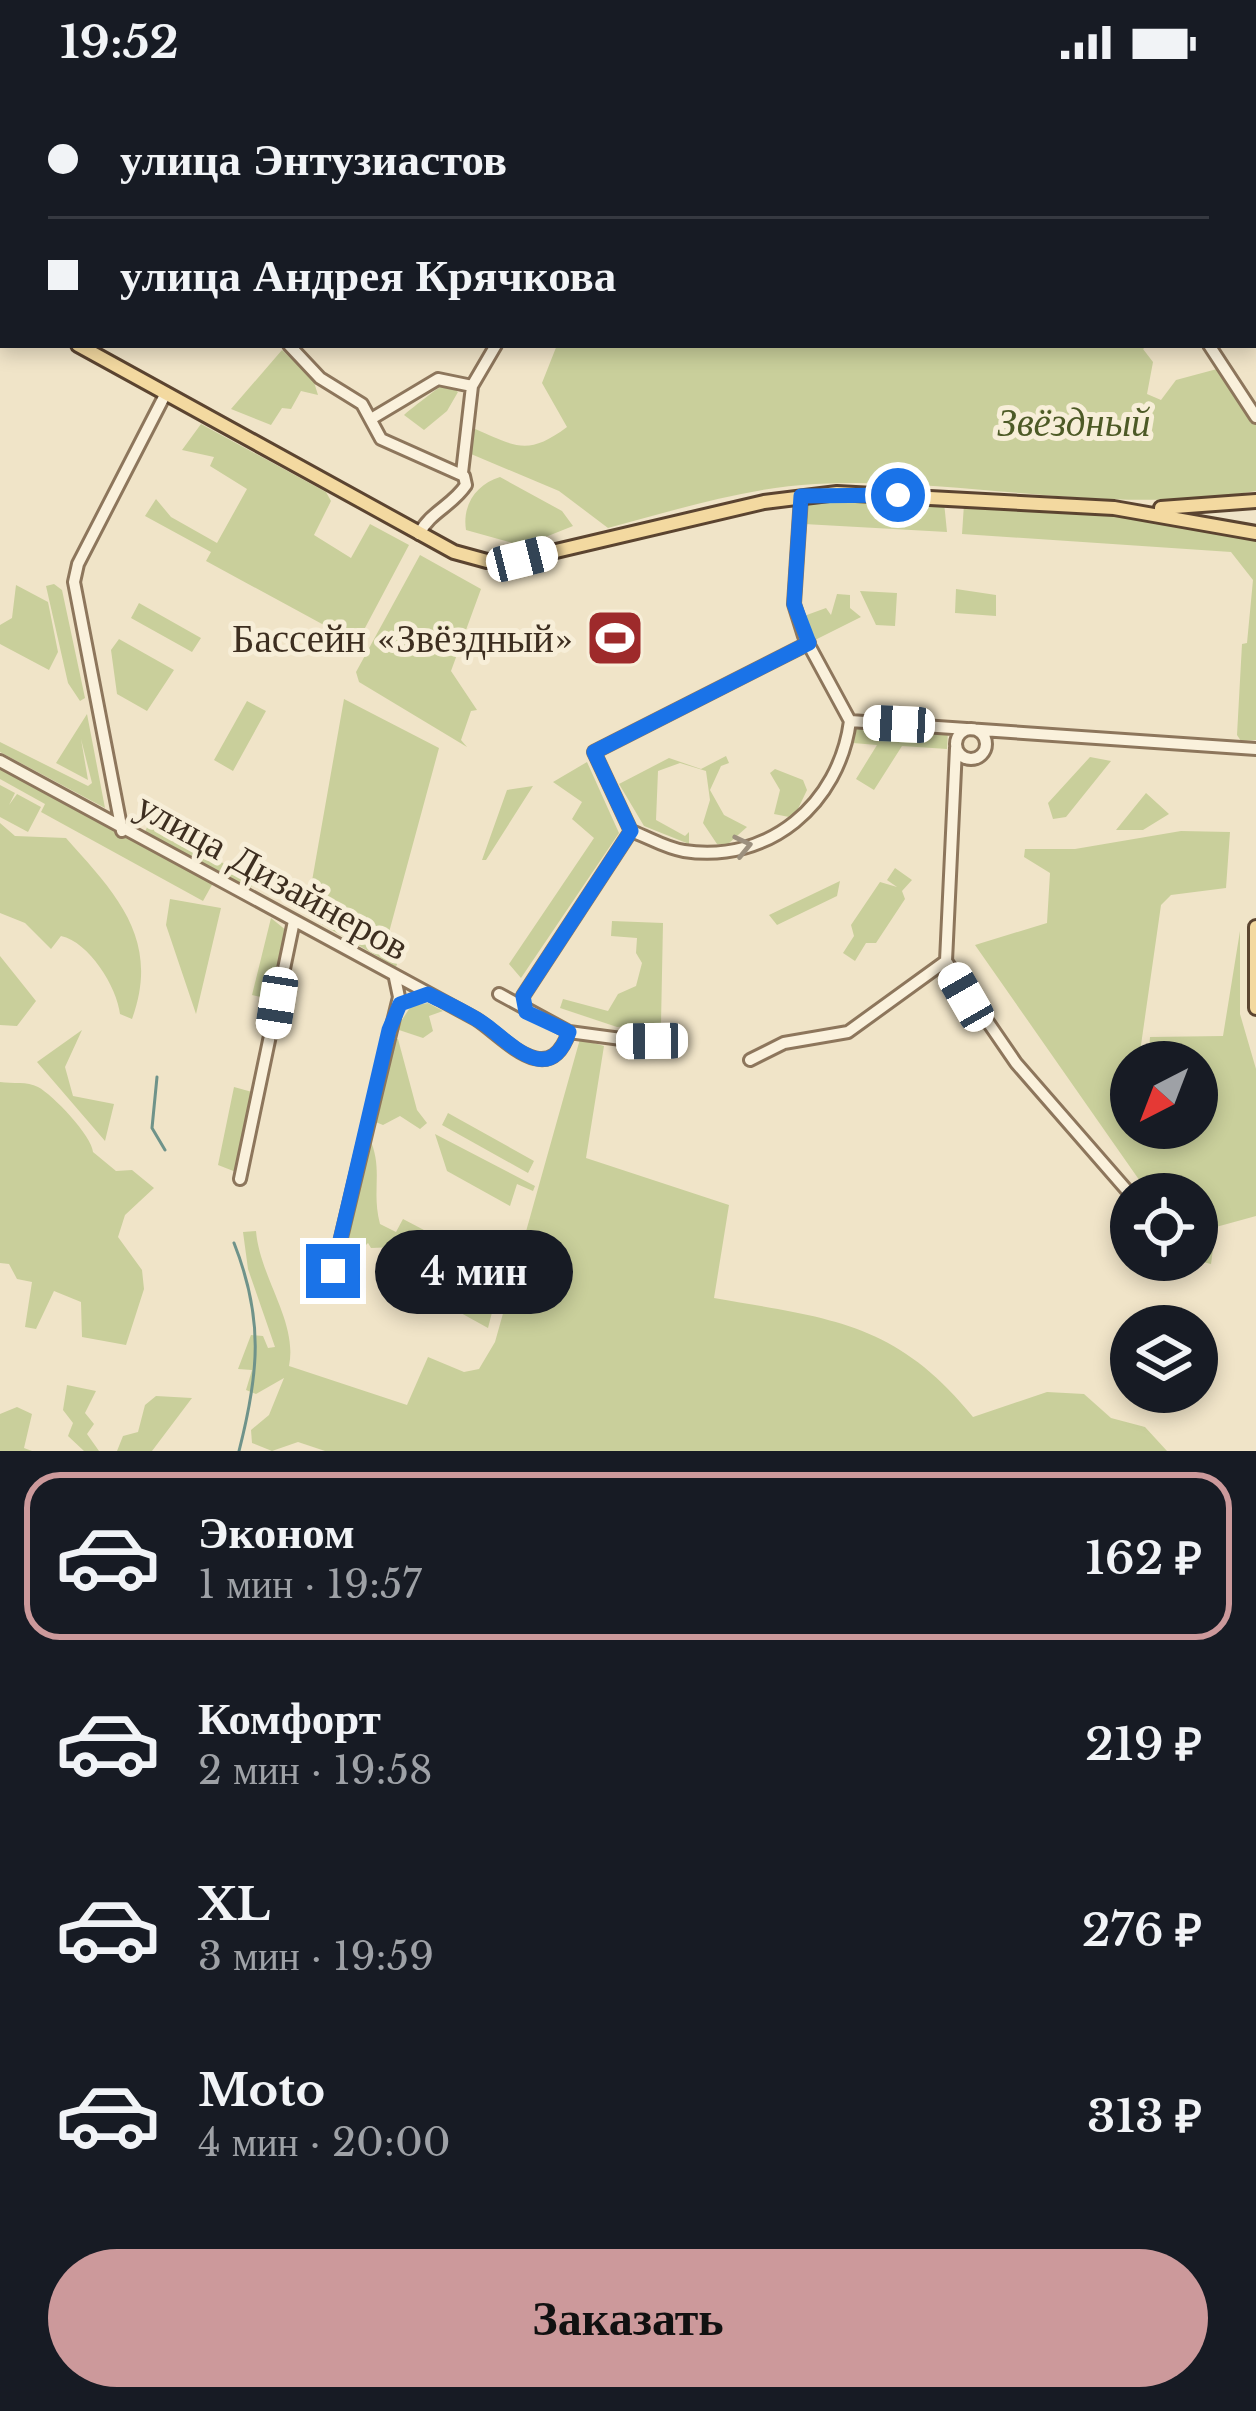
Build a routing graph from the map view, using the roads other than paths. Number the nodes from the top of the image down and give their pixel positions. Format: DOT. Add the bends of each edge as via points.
graph roads {
  1 [pos="84,348"];
  2 [pos="292,348"];
  3 [pos="497,348"];
  4 [pos="1211,348"];
  5 [pos="472,386"];
  6 [pos="166,393"];
  7 [pos="1256,417"];
  8 [pos="371,418"];
  9 [pos="462,473"];
  10 [pos="801,496"];
  11 [pos="1256,501"];
  12 [pos="1240,502"];
  13 [pos="1114,508"];
  14 [pos="1250,531"];
  15 [pos="419,534"];
  16 [pos="809,643"];
  17 [pos="850,721"];
  18 [pos="1009,732"];
  19 [pos="961,735"];
  20 [pos="1256,749"];
  21 [pos="980,755"];
  22 [pos="0,761"];
  23 [pos="955,780"];
  24 [pos="631,831"];
  25 [pos="122,832"];
  26 [pos="293,921"];
  27 [pos="1256,927"];
  28 [pos="946,961"];
  29 [pos="394,975"];
  30 [pos="428,994"];
  31 [pos="499,994"];
  32 [pos="523,1005"];
  33 [pos="1256,1008"];
  34 [pos="396,1010"];
  35 [pos="569,1032"];
  36 [pos="665,1045"];
  37 [pos="750,1060"];
  38 [pos="1112,1173"];
  39 [pos="239,1179"];
  40 [pos="333,1271"];
  1 -- 6 [label="main road"];
  2 -- 8 [label="street"];
  3 -- 5 [label="street"];
  4 -- 7 [label="street"];
  5 -- 8 [label="street" via="438,379"];
  5 -- 9 [label="street"];
  6 -- 15 [label="main road"];
  6 -- 25 [label="street" via="74,582"];
  8 -- 9 [label="street" via="389,444"];
  9 -- 15 [label="street" via="466,485 456,500"];
  10 -- 13 [label="main road"];
  10 -- 15 [label="main road" via="511,561 470,558"];
  10 -- 16 [label="street" via="794,604"];
  11 -- 12 [label="main road"];
  12 -- 13 [label="main road"];
  12 -- 14 [label="main road" via="1231,515"];
  13 -- 14 [label="main road"];
  16 -- 17 [label="street"];
  16 -- 24 [label="street" via="594,752"];
  17 -- 19 [label="street"];
  24 -- 17 [label="street, one-way" via="696,852 772,838 799,822 830,784"];
  18 -- 19 [label="street"];
  18 -- 20 [label="street"];
  18 -- 21 [label="street"];
  19 -- 21 [label="street" via="965,758"];
  19 -- 21 [label="street" via="986,740"];
  19 -- 23 [label="street"];
  21 -- 23 [label="street"];
  22 -- 25 [label="street, улица Дизайнеров"];
  23 -- 28 [label="street"];
  24 -- 32 [label="street"];
  25 -- 26 [label="street, улица Дизайнеров"];
  26 -- 29 [label="street, улица Дизайнеров"];
  26 -- 39 [label="street"];
  27 -- 33 [label="main road"];
  28 -- 37 [label="street" via="848,1032 784,1042"];
  28 -- 38 [label="street" via="1016,1063"];
  29 -- 30 [label="street, улица Дизайнеров"];
  29 -- 34 [label="street"];
  30 -- 34 [label="street"];
  30 -- 35 [label="street, улица Дизайнеров" via="527,1058 549,1055"];
  31 -- 32 [label="street"];
  32 -- 35 [label="street"];
  34 -- 40 [label="street"];
  35 -- 36 [label="street"];
}
